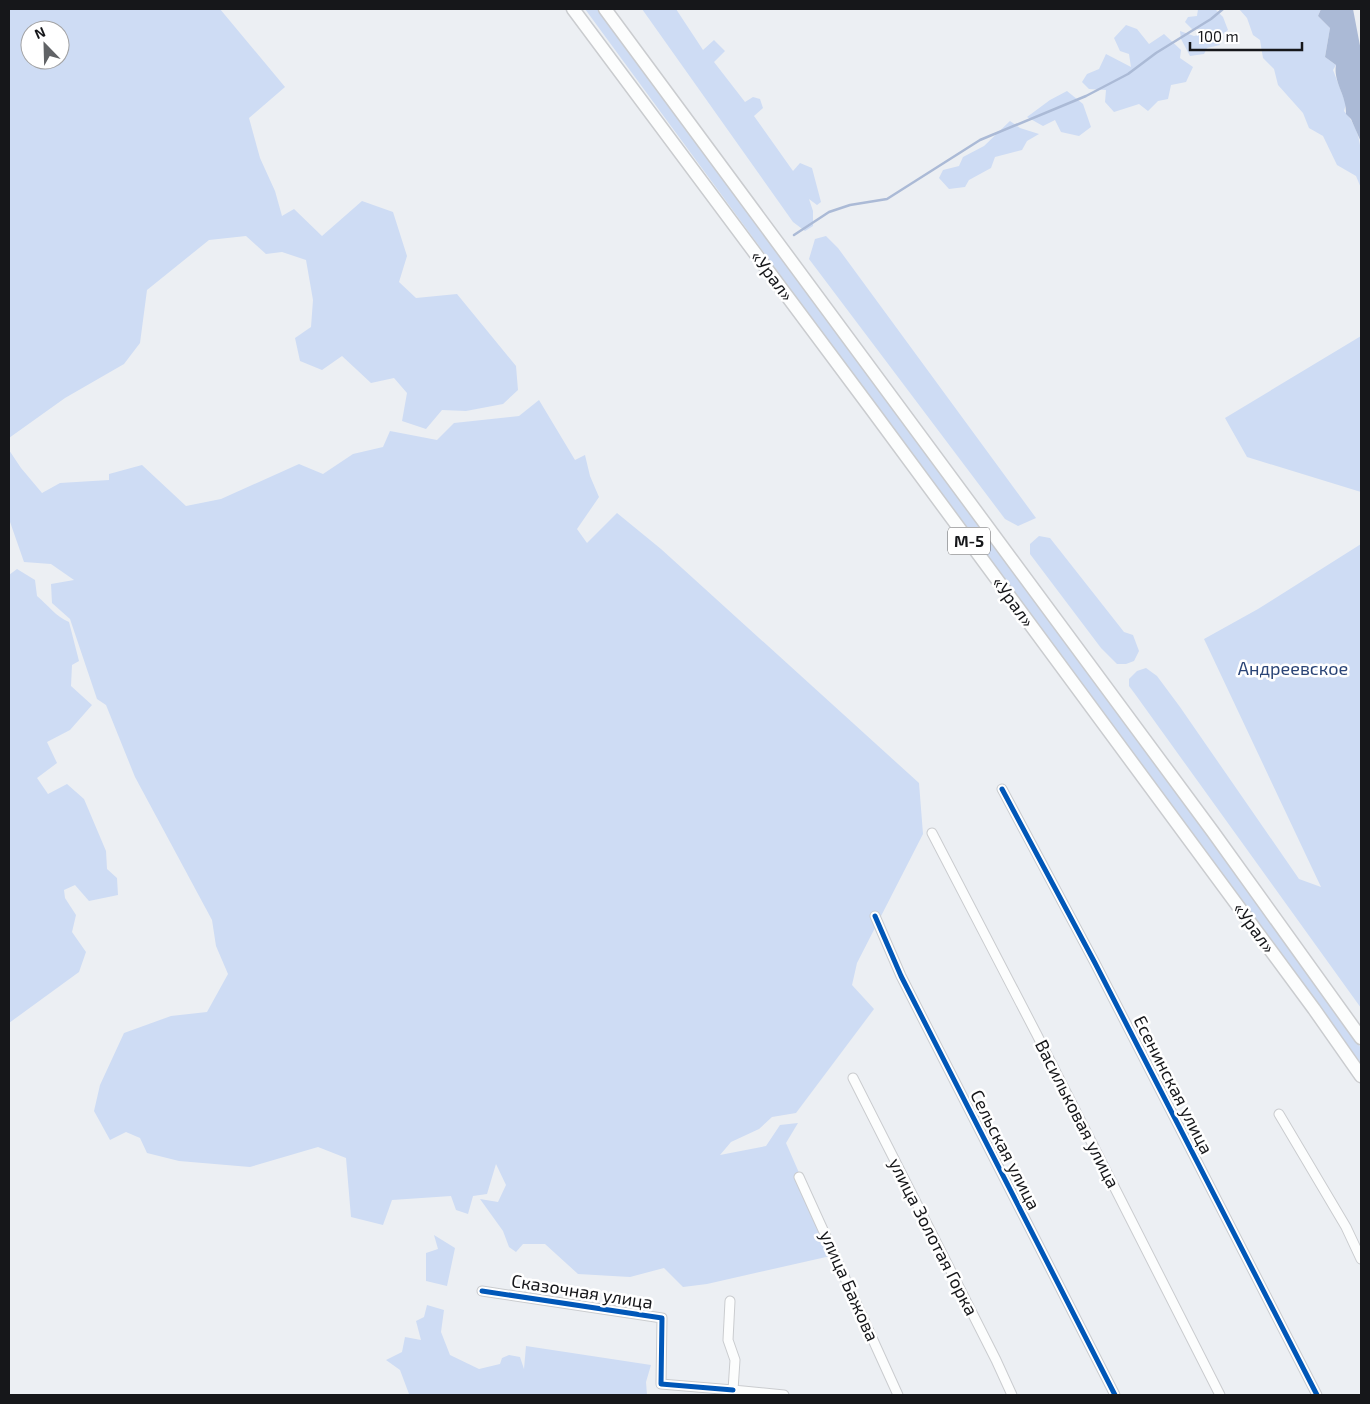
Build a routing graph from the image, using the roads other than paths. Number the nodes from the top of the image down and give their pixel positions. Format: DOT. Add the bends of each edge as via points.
graph roads {
  1 [pos="573,9"];
  2 [pos="605,9"];
  3 [pos="1002,789"];
  4 [pos="932,833"];
  5 [pos="874,916"];
  6 [pos="1361,1038"];
  7 [pos="1361,1076"];
  8 [pos="853,1078"];
  9 [pos="1279,1114"];
  10 [pos="799,1177"];
  11 [pos="1361,1259"];
  12 [pos="482,1291"];
  13 [pos="730,1301"];
  14 [pos="732,1390"];
  15 [pos="784,1395"];
  16 [pos="898,1395"];
  17 [pos="1012,1395"];
  18 [pos="1115,1395"];
  19 [pos="1220,1395"];
  20 [pos="1317,1395"];
  1 -- 7 [label="main road, «Урал» / М-5"];
  2 -- 6 [label="main road, «Урал» / М-5" via="1207,824"];
  3 -- 20 [label="street, Есенинская улица"];
  4 -- 19 [label="street, Васильковая улица"];
  5 -- 18 [label="street, Сельская улица" via="901,976"];
  8 -- 17 [label="street, улица Золотая Горка"];
  9 -- 11 [label="street" via="1346,1227"];
  10 -- 16 [label="street, улица Бажова"];
  12 -- 14 [label="street, Сказочная улица" via="662,1318 661,1384"];
  13 -- 14 [label="street" via="728,1340 735,1360"];
  14 -- 15 [label="street, Сказочная улица"];
}
